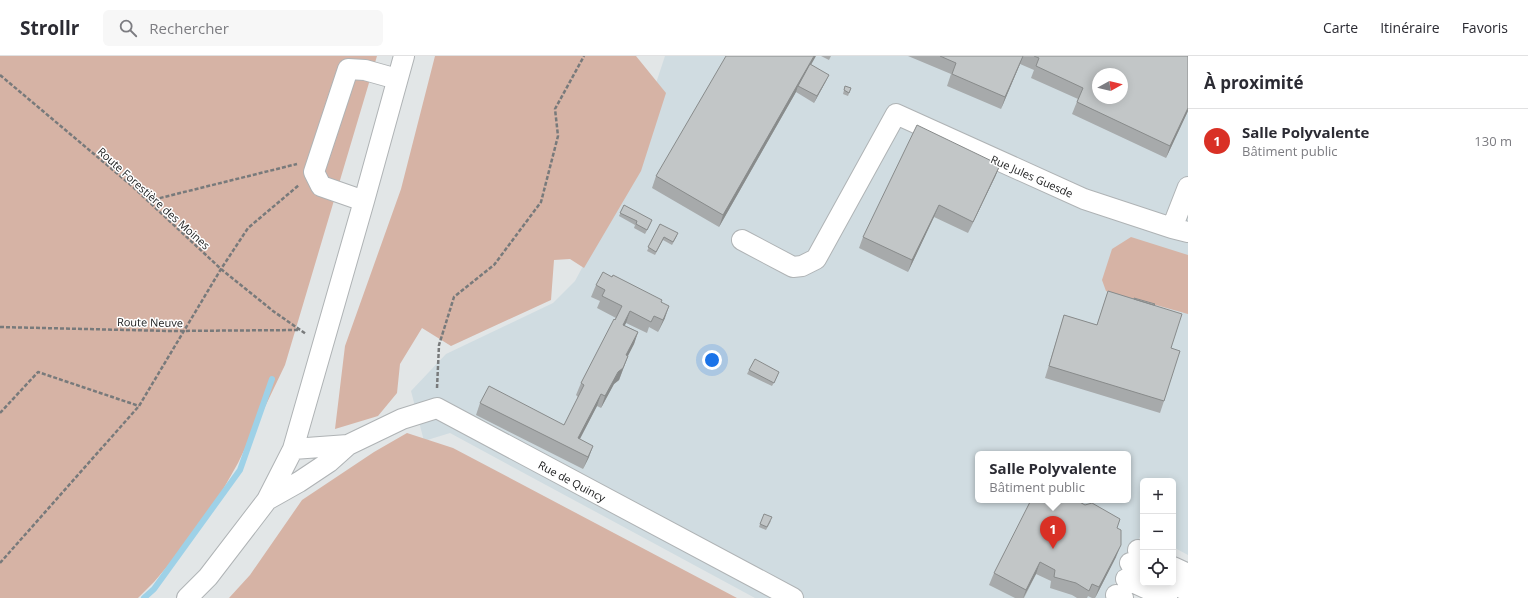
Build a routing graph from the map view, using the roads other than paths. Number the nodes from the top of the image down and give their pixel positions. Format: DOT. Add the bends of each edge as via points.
graph roads {
  1 [pos="404,56"];
  2 [pos="397,79"];
  3 [pos="1188,187"];
  4 [pos="364,201"];
  5 [pos="1180,230"];
  6 [pos="742,240"];
  7 [pos="348,445"];
  8 [pos="293,449"];
  9 [pos="267,500"];
  10 [pos="1176,568"];
  11 [pos="1131,572"];
  12 [pos="1188,574"];
  13 [pos="1176,585"];
  14 [pos="1188,591"];
  15 [pos="187,598"];
  16 [pos="793,598"];
  17 [pos="1167,598"];
  1 -- 2 [label="street"];
  2 -- 4 [label="street"];
  2 -- 4 [label="street" via="365,70 348,69 306,168 320,186"];
  3 -- 5 [label="street, Rue Jules Guesde"];
  4 -- 8 [label="street"];
  5 -- 6 [label="street, Rue Jules Guesde" via="1084,199 896,114 816,259 802,266 793,267"];
  7 -- 8 [label="street"];
  7 -- 9 [label="street" via="330,462"];
  7 -- 16 [label="street, Rue de Quincy" via="402,419 437,408"];
  8 -- 9 [label="street"];
  9 -- 15 [label="street" via="208,577"];
  10 -- 12 [label="street"];
  11 -- 17 [label="street"];
  13 -- 14 [label="street"];
}
